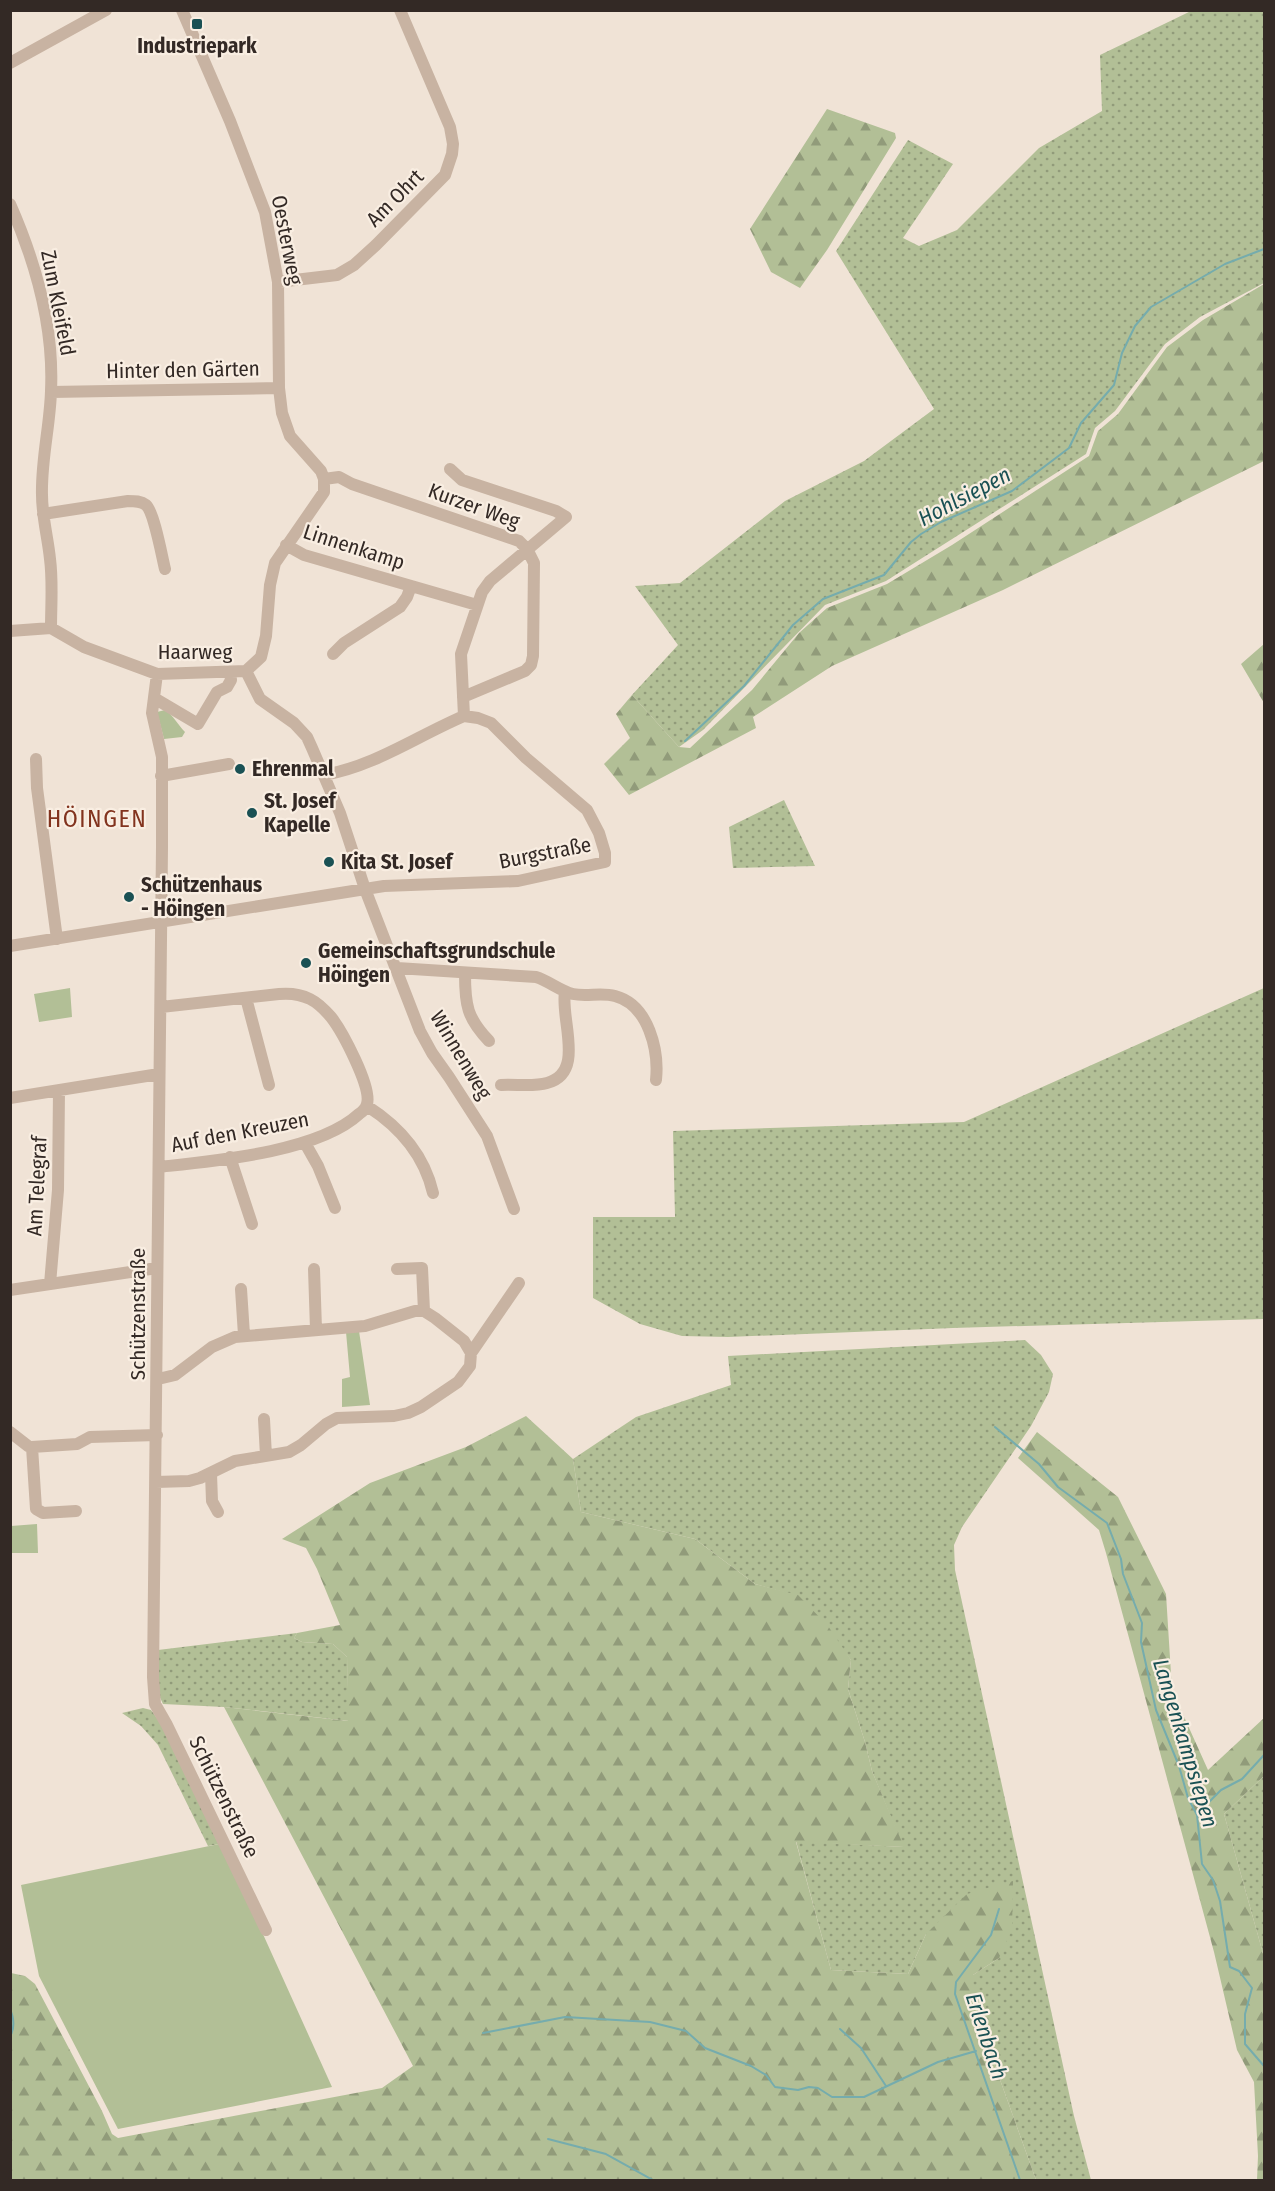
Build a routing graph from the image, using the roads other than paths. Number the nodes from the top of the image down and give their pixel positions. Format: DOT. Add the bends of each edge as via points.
graph roads {
  1 [pos="106,10"];
  2 [pos="182,10"];
  3 [pos="400,10"];
  4 [pos="10,63"];
  5 [pos="10,204"];
  6 [pos="278,282"];
  7 [pos="279,388"];
  8 [pos="51,392"];
  9 [pos="450,469"];
  10 [pos="324,479"];
  11 [pos="43,514"];
  12 [pos="286,545"];
  13 [pos="527,549"];
  14 [pos="165,569"];
  15 [pos="411,585"];
  16 [pos="477,605"];
  17 [pos="51,627"];
  18 [pos="10,631"];
  19 [pos="333,654"];
  20 [pos="246,671"];
  21 [pos="230,672"];
  22 [pos="157,674"];
  23 [pos="463,697"];
  24 [pos="154,698"];
  25 [pos="464,716"];
  26 [pos="36,759"];
  27 [pos="229,764"];
  28 [pos="324,775"];
  29 [pos="161,776"];
  30 [pos="365,889"];
  31 [pos="161,921"];
  32 [pos="57,939"];
  33 [pos="10,946"];
  34 [pos="397,968"];
  35 [pos="465,974"];
  36 [pos="565,992"];
  37 [pos="246,998"];
  38 [pos="161,1007"];
  39 [pos="489,1041"];
  40 [pos="159,1074"];
  41 [pos="656,1080"];
  42 [pos="269,1085"];
  43 [pos="501,1085"];
  44 [pos="59,1090"];
  45 [pos="10,1098"];
  46 [pos="367,1106"];
  47 [pos="305,1143"];
  48 [pos="230,1157"];
  49 [pos="159,1167"];
  50 [pos="432,1193"];
  51 [pos="335,1208"];
  52 [pos="514,1209"];
  53 [pos="252,1224"];
  54 [pos="158,1268"];
  55 [pos="314,1269"];
  56 [pos="397,1269"];
  57 [pos="519,1283"];
  58 [pos="50,1284"];
  59 [pos="241,1289"];
  60 [pos="10,1290"];
  61 [pos="424,1311"];
  62 [pos="316,1329"];
  63 [pos="244,1335"];
  64 [pos="471,1353"];
  65 [pos="158,1379"];
  66 [pos="264,1419"];
  67 [pos="10,1432"];
  68 [pos="157,1435"];
  69 [pos="32,1447"];
  70 [pos="266,1456"];
  71 [pos="210,1474"];
  72 [pos="156,1482"];
  73 [pos="76,1511"];
  74 [pos="218,1512"];
  75 [pos="266,1930"];
  1 -- 4 [label="street"];
  2 -- 6 [label="street, Oesterweg" via="256,186"];
  3 -- 6 [label="street, Am Ohrt" via="450,127 453,144 449,166 438,184 346,271 326,278"];
  5 -- 8 [label="street, Zum Kleifeld" via="37,277 51,366"];
  6 -- 7 [label="street, Oesterweg"];
  7 -- 8 [label="street, Hinter den Gärten"];
  7 -- 10 [label="street, Oesterweg" via="290,436"];
  8 -- 11 [label="street, Zum Kleifeld" via="42,473"];
  9 -- 13 [label="street" via="462,480 566,517"];
  10 -- 12 [label="street, Haarweg" via="320,499"];
  10 -- 13 [label="street, Kurzer Weg" via="339,477 519,541"];
  11 -- 14 [label="street" via="141,502 151,515"];
  11 -- 17 [label="street, Zum Kleifeld" via="50,559"];
  12 -- 15 [label="street, Linnenkamp" via="304,555"];
  12 -- 20 [label="street, Haarweg" via="271,574 261,657"];
  13 -- 16 [label="street" via="485,586"];
  13 -- 23 [label="street, Kurzer Weg" via="534,563 531,665"];
  15 -- 16 [label="street, Linnenkamp"];
  15 -- 19 [label="street, Linnenkamp" via="400,607"];
  16 -- 23 [label="street" via="461,654"];
  17 -- 18 [label="street"];
  17 -- 22 [label="street, Haarweg" via="84,647"];
  20 -- 21 [label="street, Haarweg"];
  20 -- 28 [label="street, Winnenweg" via="260,699 307,737"];
  21 -- 22 [label="street, Haarweg"];
  21 -- 24 [label="street" via="231,680 217,692 198,724"];
  22 -- 24 [label="street, Schützenstraße"];
  23 -- 25 [label="street"];
  24 -- 29 [label="street, Schützenstraße" via="152,713 161,750"];
  25 -- 28 [label="street" via="367,764"];
  25 -- 30 [label="street, Burgstraße" via="491,723 587,810 599,833 605,862 518,881"];
  26 -- 32 [label="street"];
  27 -- 29 [label="street"];
  28 -- 30 [label="street, Winnenweg"];
  29 -- 31 [label="street, Schützenstraße"];
  30 -- 31 [label="street, Burgstraße"];
  30 -- 34 [label="street, Winnenweg"];
  31 -- 32 [label="street, Burgstraße"];
  31 -- 38 [label="street, Schützenstraße"];
  32 -- 33 [label="street, Burgstraße"];
  34 -- 35 [label="street"];
  34 -- 52 [label="street, Winnenweg" via="425,1042 492,1147"];
  35 -- 36 [label="street" via="543,979"];
  35 -- 39 [label="street" via="468,1012"];
  36 -- 41 [label="street" via="611,995 633,1006 653,1040"];
  36 -- 43 [label="street" via="569,1059 565,1072 548,1083"];
  37 -- 38 [label="street"];
  37 -- 42 [label="street"];
  37 -- 46 [label="street" via="297,994 320,1006 337,1025 356,1062"];
  38 -- 40 [label="street, Schützenstraße"];
  40 -- 44 [label="street"];
  40 -- 49 [label="street, Schützenstraße"];
  44 -- 45 [label="street"];
  44 -- 58 [label="street, Am Telegraf" via="58,1190"];
  46 -- 47 [label="street, Auf den Kreuzen" via="347,1124"];
  46 -- 50 [label="street" via="400,1132 418,1154"];
  47 -- 48 [label="street, Auf den Kreuzen"];
  47 -- 51 [label="street"];
  48 -- 49 [label="street, Auf den Kreuzen"];
  48 -- 53 [label="street"];
  49 -- 54 [label="street, Schützenstraße"];
  54 -- 58 [label="street"];
  54 -- 65 [label="street, Schützenstraße"];
  55 -- 62 [label="street"];
  56 -- 61 [label="street" via="422,1268"];
  57 -- 64 [label="street"];
  58 -- 60 [label="street"];
  59 -- 63 [label="street"];
  61 -- 62 [label="street" via="405,1312 365,1326"];
  61 -- 64 [label="street" via="464,1341"];
  62 -- 63 [label="street"];
  63 -- 65 [label="street" via="220,1342 175,1376"];
  64 -- 70 [label="street" via="470,1366 458,1382 422,1407 394,1416 337,1418 295,1449"];
  65 -- 68 [label="street, Schützenstraße"];
  66 -- 70 [label="street"];
  67 -- 69 [label="street"];
  68 -- 69 [label="street" via="90,1437 77,1444"];
  68 -- 72 [label="street, Schützenstraße"];
  69 -- 73 [label="street" via="36,1509 43,1513"];
  70 -- 71 [label="street" via="227,1464"];
  71 -- 72 [label="street" via="189,1481"];
  71 -- 74 [label="street" via="212,1501"];
  72 -- 75 [label="street, Schützenstraße" via="155,1704"];
}
